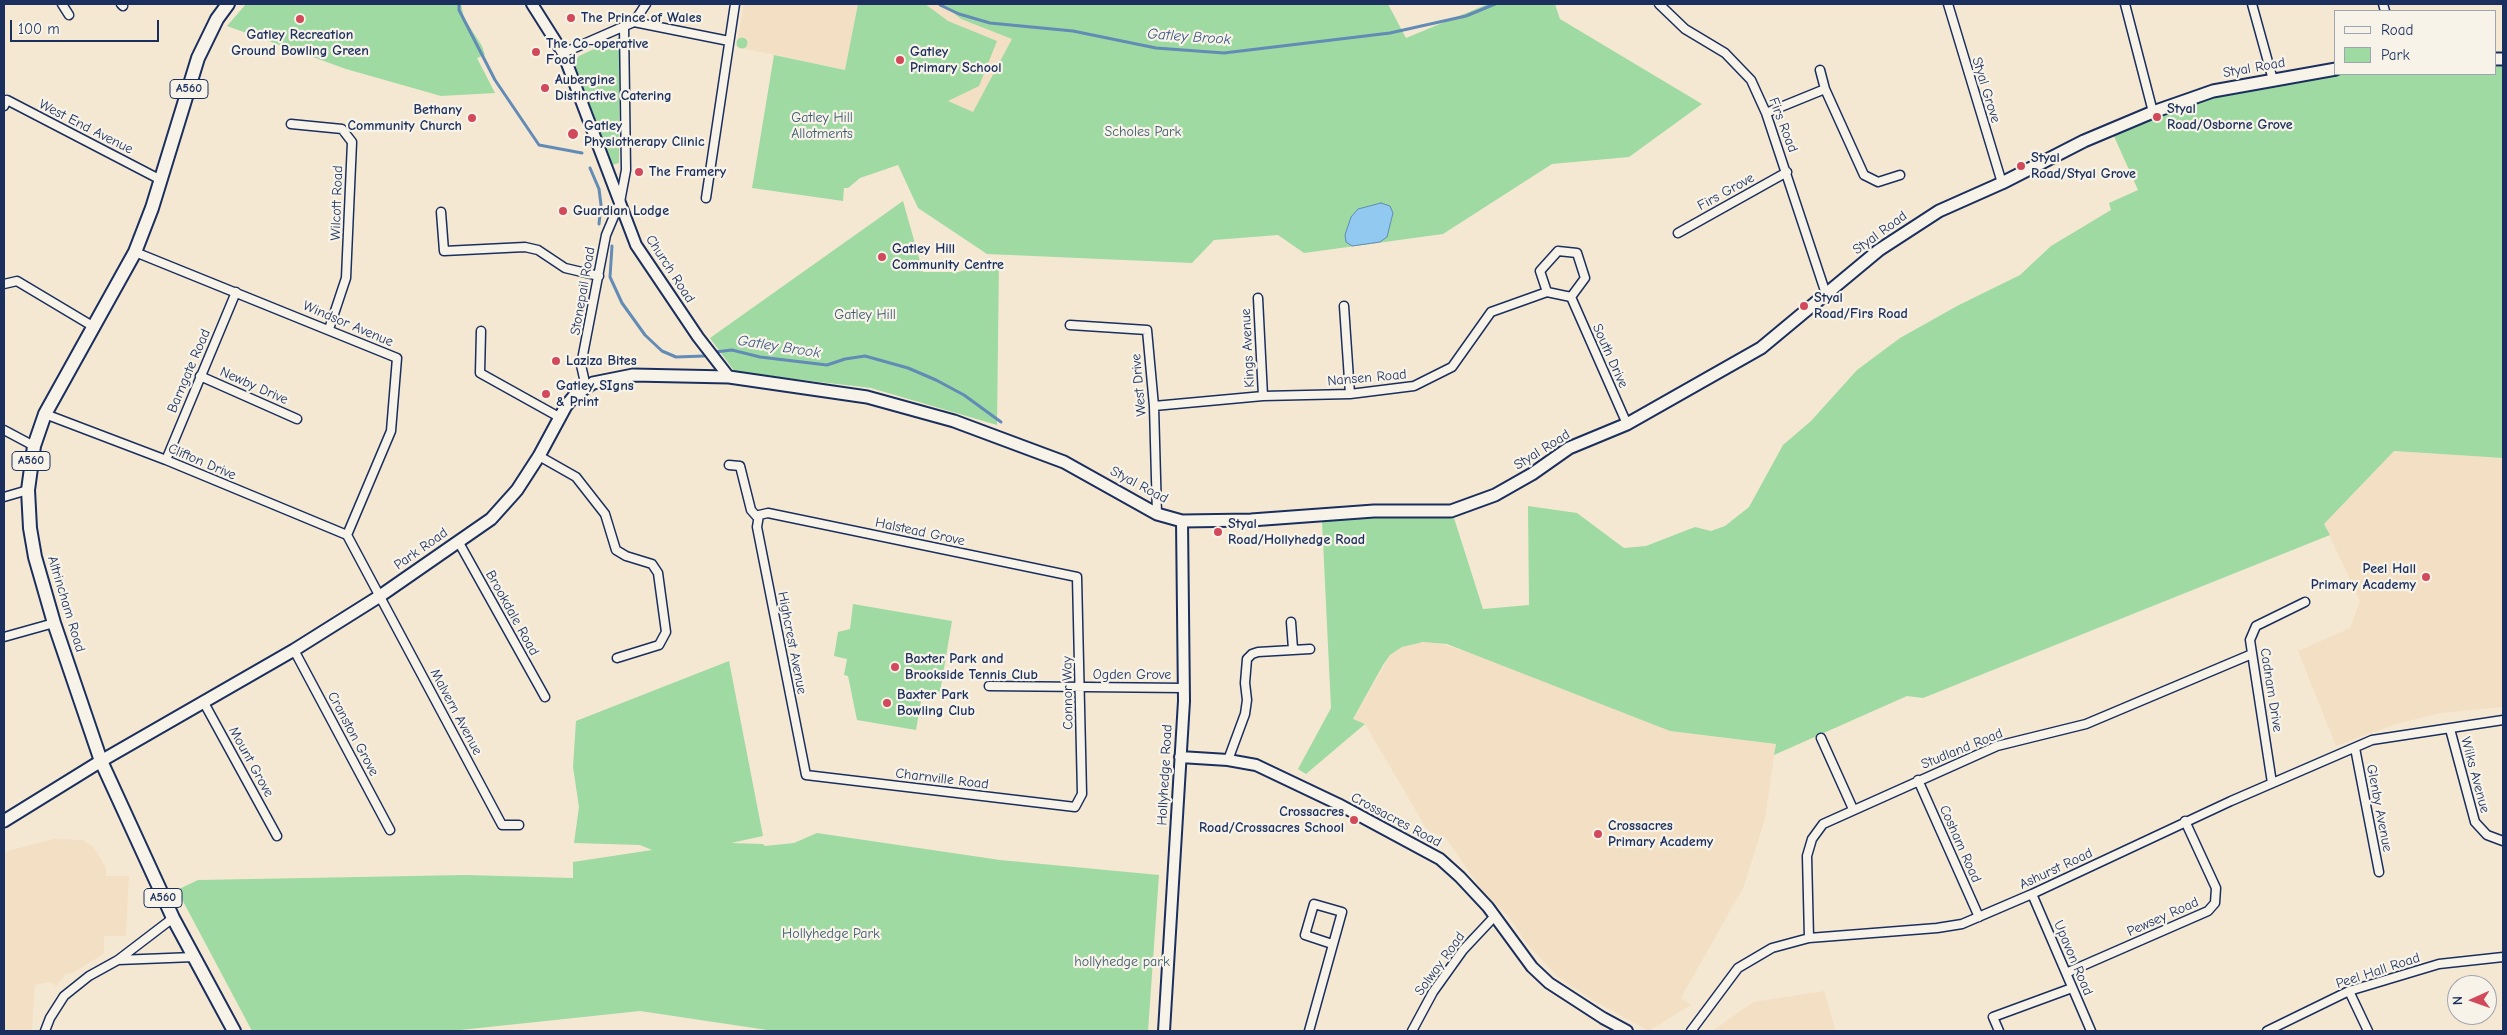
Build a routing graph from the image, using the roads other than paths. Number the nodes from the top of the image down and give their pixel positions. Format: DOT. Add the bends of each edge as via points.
graph roads {
  1 [pos="62,4"];
  2 [pos="228,4"];
  3 [pos="532,4"];
  4 [pos="646,4"];
  5 [pos="735,4"];
  6 [pos="1659,4"];
  7 [pos="1948,4"];
  8 [pos="2126,4"];
  9 [pos="2252,4"];
  10 [pos="69,15"];
  11 [pos="634,22"];
  12 [pos="624,26"];
  13 [pos="729,41"];
  14 [pos="563,53"];
  15 [pos="2334,69"];
  16 [pos="1820,70"];
  17 [pos="2273,80"];
  18 [pos="1825,89"];
  19 [pos="4,106"];
  20 [pos="2153,112"];
  21 [pos="1766,113"];
  22 [pos="291,124"];
  23 [pos="1787,172"];
  24 [pos="1900,175"];
  25 [pos="161,180"];
  26 [pos="1878,182"];
  27 [pos="2002,183"];
  28 [pos="1874,190"];
  29 [pos="706,198"];
  30 [pos="620,202"];
  31 [pos="441,212"];
  32 [pos="1678,233"];
  33 [pos="135,252"];
  34 [pos="599,276"];
  35 [pos="4,284"];
  36 [pos="236,292"];
  37 [pos="1547,292"];
  38 [pos="1826,294"];
  39 [pos="1571,297"];
  40 [pos="1258,298"];
  41 [pos="1344,306"];
  42 [pos="1070,325"];
  43 [pos="94,327"];
  44 [pos="329,329"];
  45 [pos="481,331"];
  46 [pos="200,376"];
  47 [pos="729,378"];
  48 [pos="586,387"];
  49 [pos="1350,394"];
  50 [pos="1263,396"];
  51 [pos="1154,406"];
  52 [pos="45,414"];
  53 [pos="559,417"];
  54 [pos="297,419"];
  55 [pos="1627,424"];
  56 [pos="4,430"];
  57 [pos="34,446"];
  58 [pos="539,456"];
  59 [pos="166,460"];
  60 [pos="729,465"];
  61 [pos="28,490"];
  62 [pos="4,496"];
  63 [pos="1158,514"];
  64 [pos="758,516"];
  65 [pos="1182,521"];
  66 [pos="347,535"];
  67 [pos="458,541"];
  68 [pos="1077,578"];
  69 [pos="380,596"];
  70 [pos="2305,602"];
  71 [pos="1291,622"];
  72 [pos="54,623"];
  73 [pos="4,637"];
  74 [pos="1310,649"];
  75 [pos="294,650"];
  76 [pos="1293,650"];
  77 [pos="2252,654"];
  78 [pos="617,658"];
  79 [pos="989,686"];
  80 [pos="1080,687"];
  81 [pos="1184,688"];
  82 [pos="545,697"];
  83 [pos="203,700"];
  84 [pos="2503,720"];
  85 [pos="2450,729"];
  86 [pos="1821,738"];
  87 [pos="2355,748"];
  88 [pos="1180,757"];
  89 [pos="1228,760"];
  90 [pos="101,761"];
  91 [pos="806,775"];
  92 [pos="1918,780"];
  93 [pos="2272,783"];
  94 [pos="1074,806"];
  95 [pos="1853,809"];
  96 [pos="4,821"];
  97 [pos="2185,822"];
  98 [pos="519,825"];
  99 [pos="390,830"];
  100 [pos="277,836"];
  101 [pos="2503,841"];
  102 [pos="2380,872"];
  103 [pos="2032,894"];
  104 [pos="1494,917"];
  105 [pos="1978,917"];
  106 [pos="173,918"];
  107 [pos="1809,938"];
  108 [pos="1332,944"];
  109 [pos="2503,957"];
  110 [pos="194,958"];
  111 [pos="118,960"];
  112 [pos="2066,973"];
  113 [pos="2072,988"];
  114 [pos="2349,991"];
  115 [pos="45,1031"];
  116 [pos="234,1031"];
  117 [pos="1164,1031"];
  118 [pos="1309,1031"];
  119 [pos="1412,1031"];
  120 [pos="1627,1031"];
  121 [pos="1691,1031"];
  122 [pos="1999,1031"];
  123 [pos="2091,1031"];
  124 [pos="2267,1031"];
  125 [pos="2368,1031"];
  1 -- 10 [label="street"];
  2 -- 25 [label="main road, A560" via="198,58"];
  3 -- 14 [label="street, Church Road"];
  4 -- 11 [label="street"];
  5 -- 13 [label="street"];
  6 -- 21 [label="street, Firs Road" via="1685,29 1725,53 1751,80"];
  7 -- 27 [label="street, Styal Grove"];
  8 -- 20 [label="street"];
  9 -- 17 [label="street"];
  11 -- 12 [label="street"];
  11 -- 13 [label="street"];
  12 -- 14 [label="street"];
  12 -- 30 [label="street, Stonepail Road" via="626,170"];
  13 -- 29 [label="street"];
  14 -- 30 [label="street, Church Road"];
  15 -- 17 [label="main road, Styal Road"];
  16 -- 18 [label="street"];
  17 -- 20 [label="main road, Styal Road" via="2213,91"];
  18 -- 21 [label="street"];
  18 -- 26 [label="street" via="1864,175"];
  19 -- 25 [label="street, West End Avenue" via="7,100"];
  20 -- 27 [label="main road, Styal Road" via="2084,141"];
  21 -- 23 [label="street, Firs Road"];
  22 -- 44 [label="street, Wilcott Road" via="342,129 352,142 346,278"];
  23 -- 32 [label="street, Firs Grove"];
  23 -- 38 [label="street, Firs Road"];
  24 -- 26 [label="street"];
  25 -- 33 [label="main road, Altrincham Road / A560"];
  26 -- 28 [label="street"];
  27 -- 38 [label="main road, Styal Road" via="1939,211 1879,250"];
  30 -- 34 [label="street, Stonepail Road" via="606,235"];
  30 -- 47 [label="street, Church Road" via="636,245"];
  31 -- 34 [label="street" via="444,251 525,247 538,250 565,268"];
  33 -- 36 [label="street, Windsor Avenue"];
  33 -- 43 [label="main road, Altrincham Road / A560"];
  34 -- 48 [label="street, Stonepail Road" via="581,365"];
  35 -- 43 [label="street" via="17,280"];
  36 -- 44 [label="street, Windsor Avenue"];
  36 -- 46 [label="street, Barngate Road"];
  37 -- 39 [label="street"];
  37 -- 39 [label="street" via="1540,271 1558,251 1577,253 1585,278"];
  37 -- 49 [label="street, Nansen Road" via="1491,312 1452,367 1414,386"];
  38 -- 55 [label="main road, Styal Road" via="1761,348"];
  39 -- 55 [label="street, South Drive"];
  40 -- 50 [label="street, Kings Avenue"];
  41 -- 49 [label="street"];
  42 -- 51 [label="street, West Drive" via="1146,330"];
  43 -- 52 [label="main road, Altrincham Road / A560"];
  44 -- 66 [label="street, Windsor Avenue" via="397,358 391,431"];
  45 -- 53 [label="street" via="480,373"];
  46 -- 54 [label="street, Newby Drive"];
  46 -- 59 [label="street, Barngate Road"];
  47 -- 48 [label="main road, Park Road" via="633,375 603,380"];
  47 -- 63 [label="main road, Styal Road" via="867,397 954,420 1064,462"];
  48 -- 53 [label="main road, Park Road" via="575,395"];
  49 -- 50 [label="street, Nansen Road"];
  50 -- 51 [label="street, Nansen Road"];
  51 -- 63 [label="street, West Drive"];
  52 -- 57 [label="main road, Altrincham Road / A560"];
  52 -- 59 [label="street, Clifton Drive"];
  53 -- 58 [label="main road, Park Road"];
  55 -- 65 [label="main road, Styal Road" via="1569,448 1496,495 1451,511 1374,511 1251,520"];
  56 -- 57 [label="street"];
  57 -- 61 [label="main road, Altrincham Road / A560"];
  58 -- 67 [label="main road, Park Road" via="492,519"];
  58 -- 78 [label="street" via="576,477 605,514 616,550 652,564 658,573 666,632 659,645"];
  59 -- 66 [label="street, Clifton Drive"];
  60 -- 64 [label="street" via="740,466 752,510"];
  61 -- 62 [label="street"];
  61 -- 72 [label="main road, Altrincham Road / A560" via="35,557"];
  63 -- 65 [label="main road, Styal Road"];
  64 -- 68 [label="street, Halstead Grove" via="768,513"];
  64 -- 91 [label="street, Highcrest Avenue" via="758,536"];
  65 -- 81 [label="street, Hollyhedge Road"];
  66 -- 69 [label="street"];
  67 -- 69 [label="main road, Park Road"];
  67 -- 82 [label="street, Brookdale Road"];
  68 -- 80 [label="street, Connor Way"];
  69 -- 75 [label="main road, Park Road"];
  69 -- 98 [label="street, Malvern Avenue" via="502,825"];
  70 -- 77 [label="street, Cadnam Drive" via="2256,626 2250,640"];
  71 -- 76 [label="street"];
  72 -- 73 [label="street"];
  72 -- 90 [label="main road, Altrincham Road / A560"];
  74 -- 76 [label="street"];
  75 -- 83 [label="main road, Park Road"];
  75 -- 99 [label="street, Cranston Grove"];
  76 -- 89 [label="street" via="1258,652 1247,658 1245,683 1248,700"];
  77 -- 92 [label="street, Studland Road" via="2086,724 1997,746"];
  77 -- 93 [label="street, Cadnam Drive"];
  79 -- 80 [label="street, Ogden Grove"];
  80 -- 81 [label="street, Ogden Grove"];
  80 -- 94 [label="street, Connor Way" via="1082,794"];
  81 -- 88 [label="street, Hollyhedge Road"];
  83 -- 90 [label="main road, Park Road"];
  83 -- 100 [label="street, Mount Grove"];
  84 -- 85 [label="street, Ashurst Road"];
  85 -- 87 [label="street, Ashurst Road" via="2372,740"];
  85 -- 101 [label="street, Wilks Avenue" via="2475,822 2487,835"];
  86 -- 95 [label="street"];
  87 -- 93 [label="street, Ashurst Road"];
  87 -- 102 [label="street, Glenby Avenue"];
  88 -- 89 [label="street, Crossacres Road"];
  88 -- 117 [label="street, Hollyhedge Road"];
  89 -- 104 [label="street, Crossacres Road" via="1256,765 1418,846 1440,859 1460,877"];
  90 -- 96 [label="main road, Park Road"];
  90 -- 106 [label="main road, Altrincham Road / A560"];
  91 -- 94 [label="street, Charnville Road"];
  92 -- 95 [label="street, Studland Road"];
  92 -- 105 [label="street, Cosham Road"];
  93 -- 97 [label="street, Ashurst Road"];
  95 -- 107 [label="street, Studland Road" via="1824,824 1812,839 1807,856"];
  97 -- 103 [label="street, Ashurst Road"];
  97 -- 112 [label="street, Pewsey Road" via="2216,888 2215,902 2208,911"];
  103 -- 105 [label="street, Ashurst Road"];
  103 -- 112 [label="street, Upavon Road"];
  104 -- 119 [label="street, Solway Road" via="1458,957 1433,992"];
  104 -- 120 [label="street, Crossacres Road" via="1532,967 1549,983"];
  105 -- 107 [label="street, Ashurst Road" via="1962,924 1937,928"];
  106 -- 110 [label="main road, Altrincham Road / A560"];
  106 -- 111 [label="street"];
  107 -- 121 [label="street, Ashurst Road" via="1772,948 1738,968"];
  108 -- 108 [label="street" via="1342,912 1314,904 1305,936"];
  108 -- 118 [label="street"];
  109 -- 114 [label="street, Peel Hall Road" via="2439,964"];
  110 -- 111 [label="street"];
  110 -- 116 [label="main road, Altrincham Road / A560"];
  111 -- 115 [label="street" via="89,976 64,996"];
  112 -- 113 [label="street, Upavon Road"];
  113 -- 122 [label="street" via="1993,1017"];
  113 -- 123 [label="street, Upavon Road"];
  114 -- 124 [label="street, Peel Hall Road"];
  114 -- 125 [label="street"];
}
